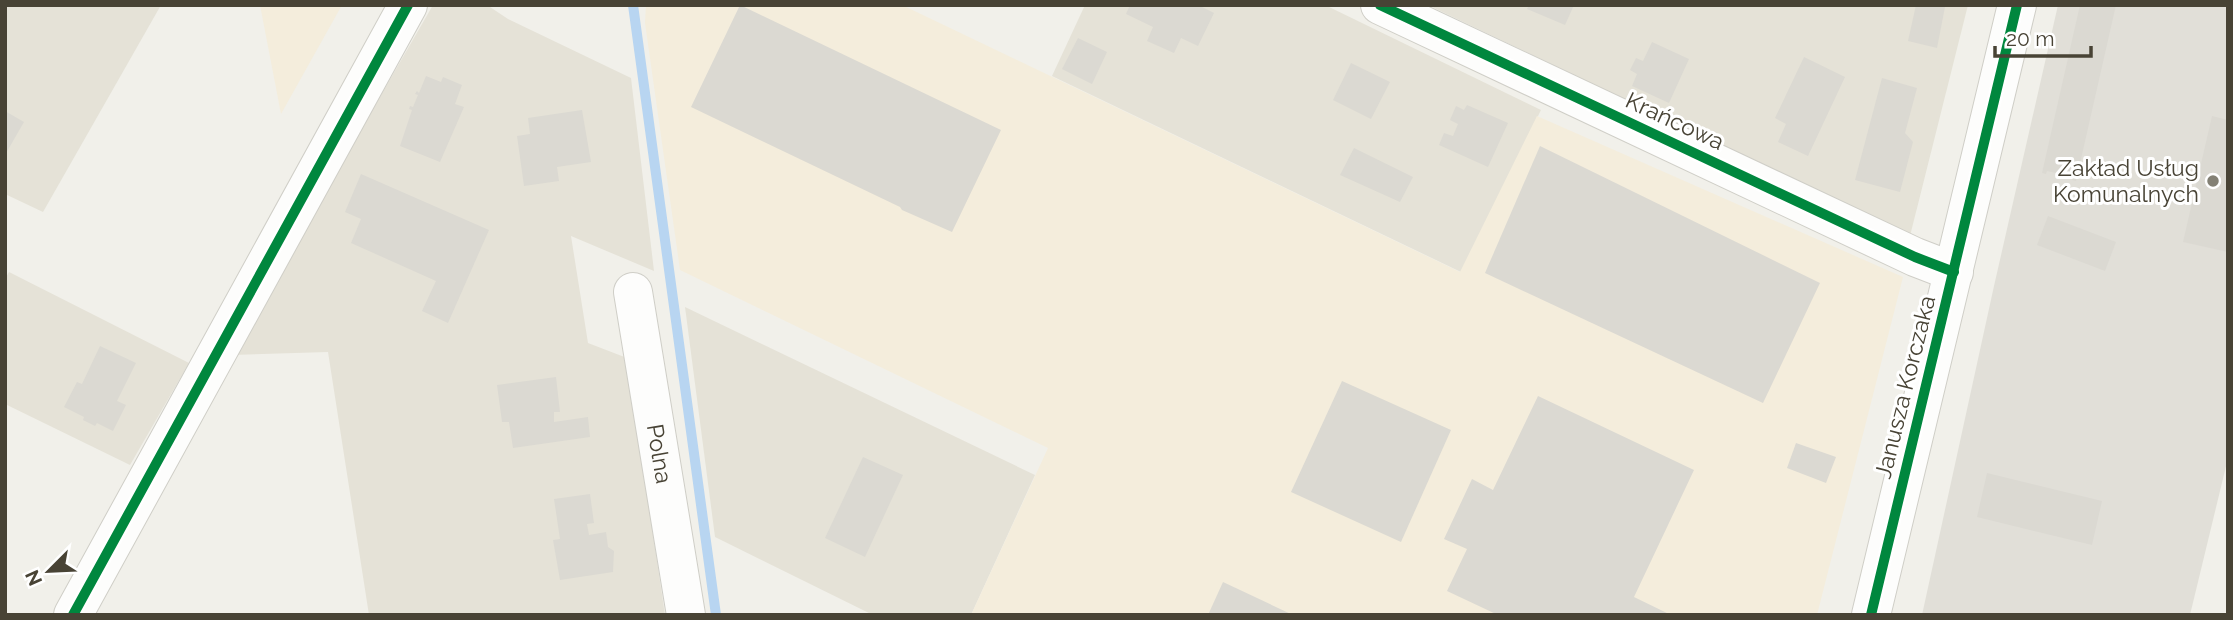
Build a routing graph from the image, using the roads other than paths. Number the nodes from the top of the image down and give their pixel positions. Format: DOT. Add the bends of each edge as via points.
graph roads {
  1 [pos="408,5"];
  2 [pos="1380,5"];
  3 [pos="2017,5"];
  4 [pos="1954,272"];
  5 [pos="633,292"];
  6 [pos="73,615"];
  7 [pos="686,615"];
  8 [pos="1871,615"];
  1 -- 6 [label="street"];
  2 -- 4 [label="street, Krańcowa"];
  3 -- 4 [label="street, Janusza Korczaka"];
  4 -- 8 [label="street, Janusza Korczaka"];
  5 -- 7 [label="street, Polna"];
}
